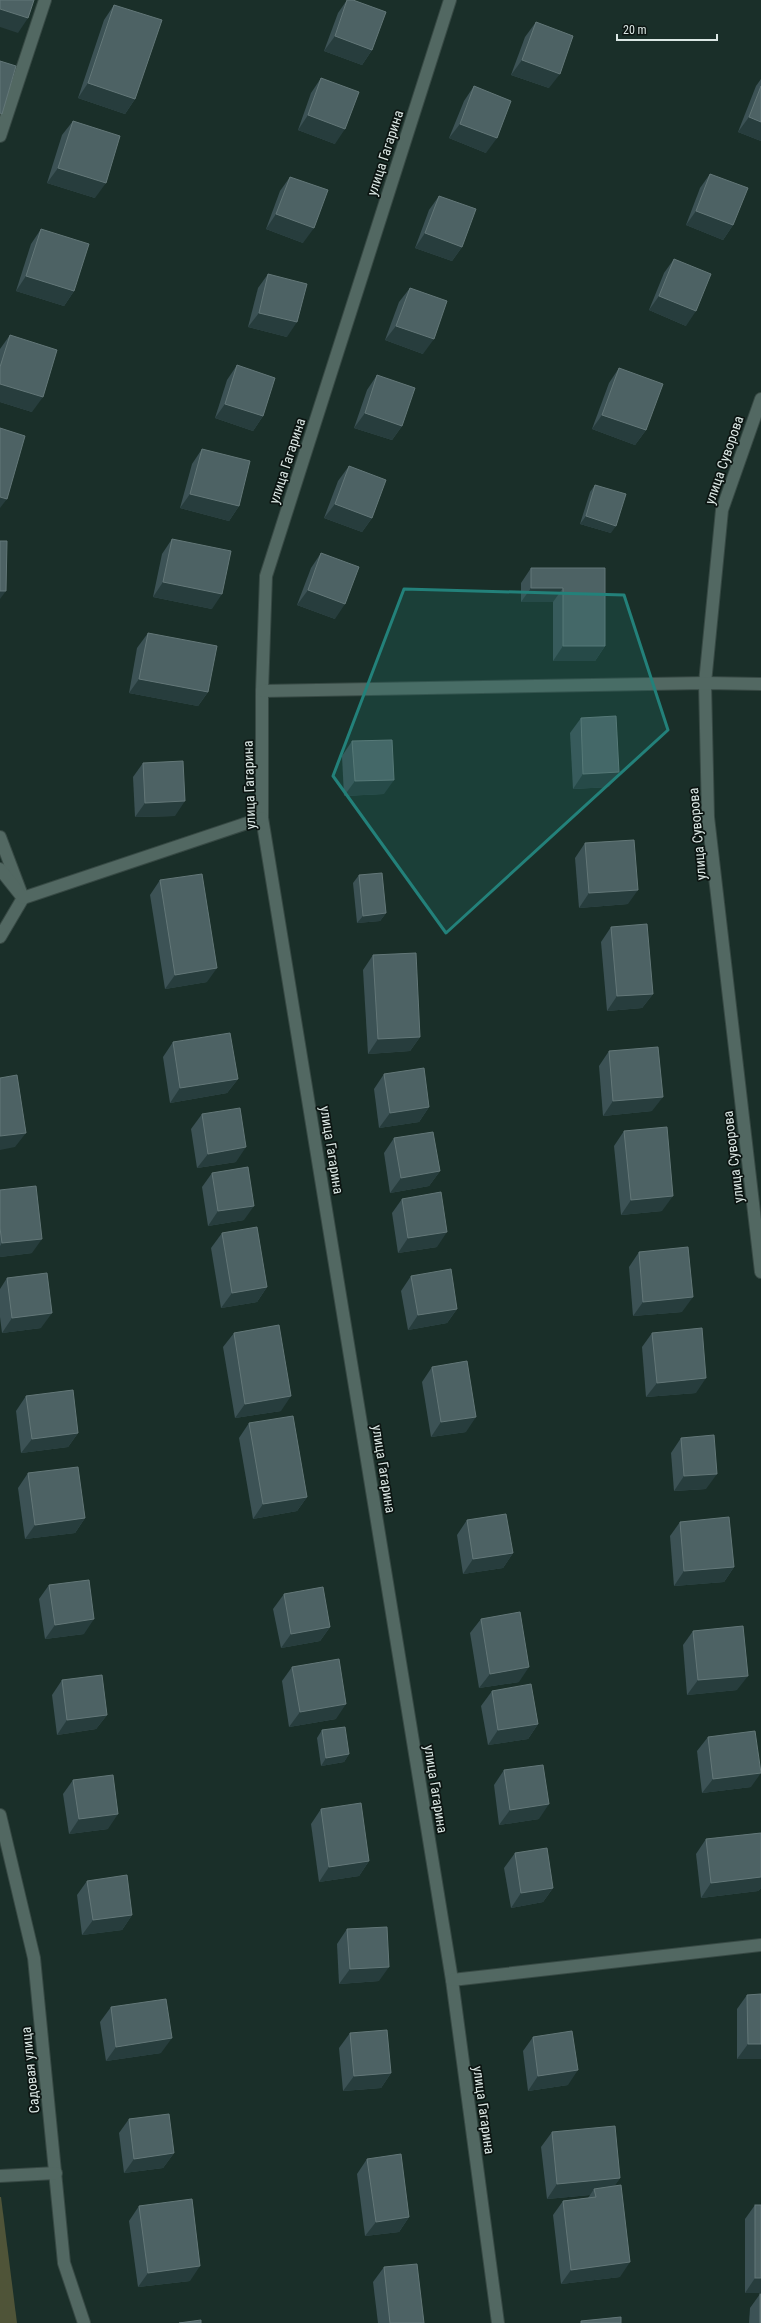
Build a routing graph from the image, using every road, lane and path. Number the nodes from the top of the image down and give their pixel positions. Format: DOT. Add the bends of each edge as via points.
graph roads {
  1 [pos="45,0"];
  2 [pos="450,0"];
  3 [pos="0,136"];
  4 [pos="761,399"];
  5 [pos="705,682"];
  6 [pos="761,684"];
  7 [pos="262,691"];
  8 [pos="262,818"];
  9 [pos="0,837"];
  10 [pos="0,869"];
  11 [pos="23,898"];
  12 [pos="0,937"];
  13 [pos="761,1272"];
  14 [pos="0,1815"];
  15 [pos="761,1945"];
  16 [pos="452,1980"];
  17 [pos="56,2172"];
  18 [pos="0,2176"];
  19 [pos="84,2323"];
  20 [pos="498,2323"];
  1 -- 3 [label="street"];
  2 -- 7 [label="street, улица Гагарина" via="266,576"];
  4 -- 5 [label="street, улица Суворова" via="722,510"];
  5 -- 6 [label="street"];
  5 -- 7 [label="street"];
  5 -- 13 [label="street, улица Суворова" via="708,817"];
  7 -- 8 [label="street, улица Гагарина"];
  8 -- 11 [label="street"];
  8 -- 16 [label="street, улица Гагарина"];
  9 -- 11 [label="street"];
  10 -- 11 [label="street"];
  11 -- 12 [label="street"];
  14 -- 17 [label="street, Садовая улица" via="34,1958"];
  15 -- 16 [label="street"];
  16 -- 20 [label="street, улица Гагарина"];
  17 -- 18 [label="street"];
  17 -- 19 [label="street, Садовая улица" via="64,2263"];
}
